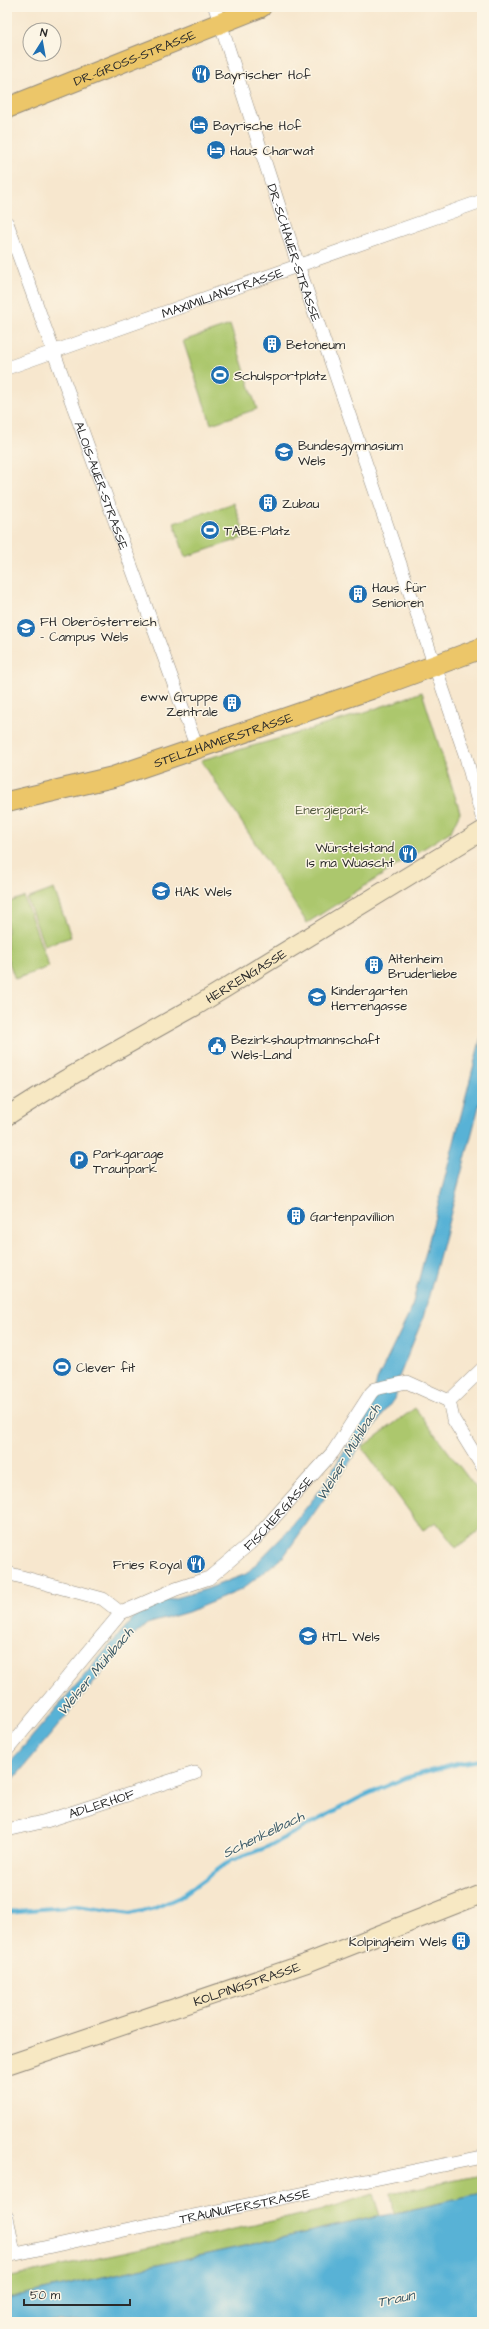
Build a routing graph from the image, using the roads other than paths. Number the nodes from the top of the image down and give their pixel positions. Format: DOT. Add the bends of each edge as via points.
graph roads {
  1 [pos="261,7"];
  2 [pos="217,15"];
  3 [pos="7,108"];
  4 [pos="482,201"];
  5 [pos="7,223"];
  6 [pos="298,265"];
  7 [pos="52,350"];
  8 [pos="7,368"];
  9 [pos="482,648"];
  10 [pos="434,665"];
  11 [pos="196,748"];
  12 [pos="7,802"];
  13 [pos="482,817"];
  14 [pos="482,832"];
  15 [pos="7,1116"];
  16 [pos="482,1369"];
  17 [pos="449,1401"];
  18 [pos="482,1466"];
  19 [pos="7,1573"];
  20 [pos="122,1613"];
  21 [pos="7,1750"];
  22 [pos="195,1773"];
  23 [pos="7,1830"];
  24 [pos="482,1894"];
  25 [pos="7,2065"];
  26 [pos="482,2157"];
  27 [pos="7,2218"];
  28 [pos="11,2255"];
  1 -- 2 [label="main road, DR.-GROSS-STRASSE"];
  2 -- 3 [label="main road, DR.-GROSS-STRASSE"];
  2 -- 6 [label="street, DR.-SCHAUER-STRASSE"];
  4 -- 6 [label="street, MAXIMILIANSTRASSE"];
  5 -- 7 [label="street, ALOIS-AUER-STRASSE"];
  6 -- 7 [label="street, MAXIMILIANSTRASSE"];
  6 -- 10 [label="street, DR.-SCHAUER-STRASSE"];
  7 -- 8 [label="street, MAXIMILIANSTRASSE"];
  7 -- 11 [label="street, ALOIS-AUER-STRASSE"];
  9 -- 10 [label="main road, STELZHAMERSTRASSE"];
  10 -- 11 [label="main road, STELZHAMERSTRASSE"];
  10 -- 13 [label="street, DR.-SCHAUER-STRASSE" via="466,757"];
  11 -- 12 [label="main road, STELZHAMERSTRASSE" via="113,777"];
  14 -- 15 [label="street, HERRENGASSE" via="196,1006 64,1080"];
  16 -- 17 [label="street"];
  17 -- 18 [label="street" via="453,1419"];
  17 -- 20 [label="street, FISCHERGASSE" via="406,1382 375,1389 359,1409 334,1452 255,1540 209,1578 176,1589"];
  19 -- 20 [label="street" via="102,1599"];
  20 -- 21 [label="street, FISCHERGASSE"];
  22 -- 23 [label="street, ADLERHOF" via="46,1821"];
  24 -- 25 [label="street, KOLPINGSTRASSE" via="308,1963"];
  26 -- 28 [label="street, TRAUNUFERSTRASSE"];
  27 -- 28 [label="street"];
}
